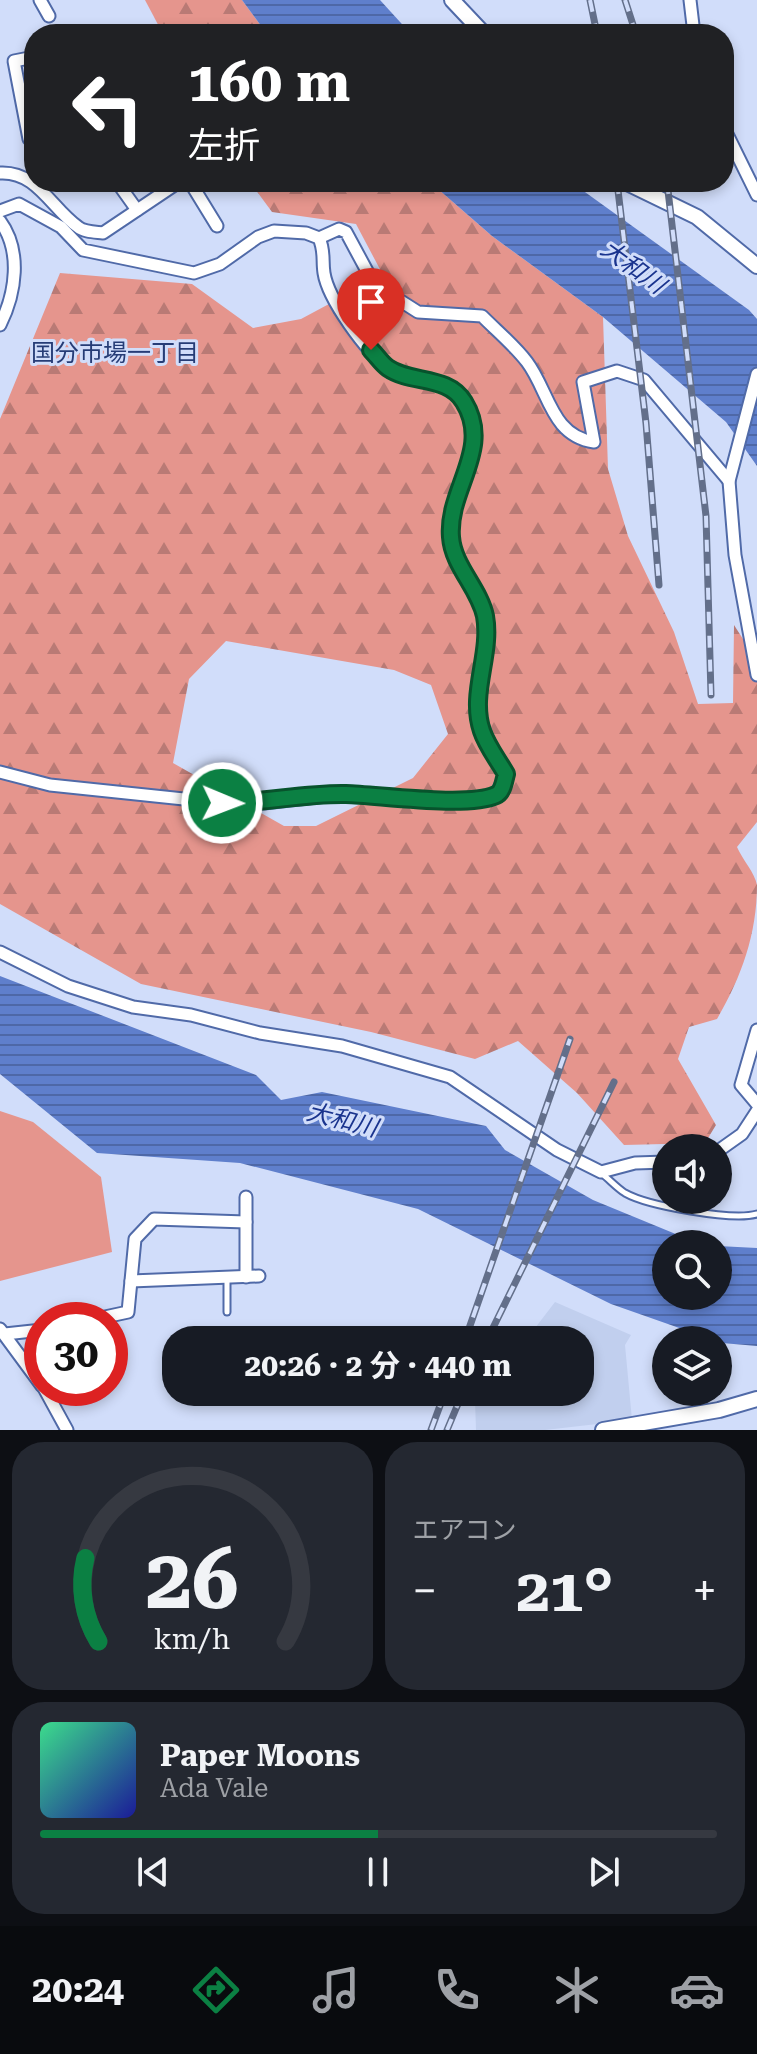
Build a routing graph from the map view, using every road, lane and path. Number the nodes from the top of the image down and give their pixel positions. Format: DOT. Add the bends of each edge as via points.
graph roads {
  1 [pos="40,0"];
  2 [pos="452,0"];
  3 [pos="690,0"];
  4 [pos="49,16"];
  5 [pos="475,24"];
  6 [pos="693,24"];
  7 [pos="24,59"];
  8 [pos="24,113"];
  9 [pos="734,148"];
  10 [pos="0,173"];
  11 [pos="24,177"];
  12 [pos="42,192"];
  13 [pos="124,192"];
  14 [pos="164,192"];
  15 [pos="196,192"];
  16 [pos="646,192"];
  17 [pos="757,195"];
  18 [pos="137,210"];
  19 [pos="0,211"];
  20 [pos="0,221"];
  21 [pos="217,226"];
  22 [pos="319,238"];
  23 [pos="757,266"];
  24 [pos="0,325"];
  25 [pos="757,374"];
  26 [pos="731,475"];
  27 [pos="757,675"];
  28 [pos="0,772"];
  29 [pos="0,952"];
  30 [pos="757,1030"];
  31 [pos="757,1104"];
  32 [pos="757,1111"];
  33 [pos="732,1141"];
  34 [pos="652,1162"];
  35 [pos="601,1172"];
  36 [pos="246,1197"];
  37 [pos="757,1214"];
  38 [pos="246,1222"];
  39 [pos="259,1276"];
  40 [pos="227,1277"];
  41 [pos="246,1277"];
  42 [pos="131,1281"];
  43 [pos="128,1312"];
  44 [pos="227,1312"];
  45 [pos="24,1331"];
  46 [pos="3,1332"];
  47 [pos="24,1361"];
  48 [pos="757,1399"];
  49 [pos="54,1406"];
  50 [pos="67,1430"];
  51 [pos="603,1430"];
  1 -- 4 [label="street"];
  2 -- 5 [label="main road"];
  3 -- 6 [label="street"];
  7 -- 8 [label="street" via="14,61"];
  9 -- 17 [label="street"];
  10 -- 11 [label="street"];
  12 -- 18 [label="street" via="80,230 103,233"];
  13 -- 18 [label="street"];
  14 -- 18 [label="street"];
  15 -- 21 [label="street"];
  16 -- 23 [label="main road" via="697,217"];
  19 -- 22 [label="street" via="19,204 61,227 83,250 194,273 220,264 274,231"];
  20 -- 24 [label="street" via="14,246 13,289"];
  22 -- 26 [label="street" via="339,229 346,232 374,284 418,312 482,316 527,362 556,419 573,436 594,442 583,382 617,371 644,380"];
  22 -- 28 [label="street" via="333,301 371,350 389,369 456,390 476,434 451,538 484,613 481,730 506,774 502,789 496,795 449,801 343,794 222,803 50,785"];
  25 -- 26 [label="street"];
  26 -- 27 [label="street" via="735,555"];
  29 -- 35 [label="street" via="68,986 133,1007 342,1046 450,1077 584,1167"];
  30 -- 31 [label="street" via="741,1085"];
  32 -- 33 [label="street"];
  34 -- 35 [label="street"];
  35 -- 37 [label="lane" via="626,1194 731,1217"];
  36 -- 38 [label="street"];
  38 -- 41 [label="street"];
  38 -- 42 [label="street" via="154,1219 135,1239"];
  39 -- 41 [label="street"];
  40 -- 41 [label="street"];
  40 -- 42 [label="street"];
  40 -- 44 [label="lane"];
  42 -- 43 [label="street"];
  45 -- 46 [label="street"];
  46 -- 47 [label="street"];
  48 -- 51 [label="main road"];
  49 -- 50 [label="street"];
}
